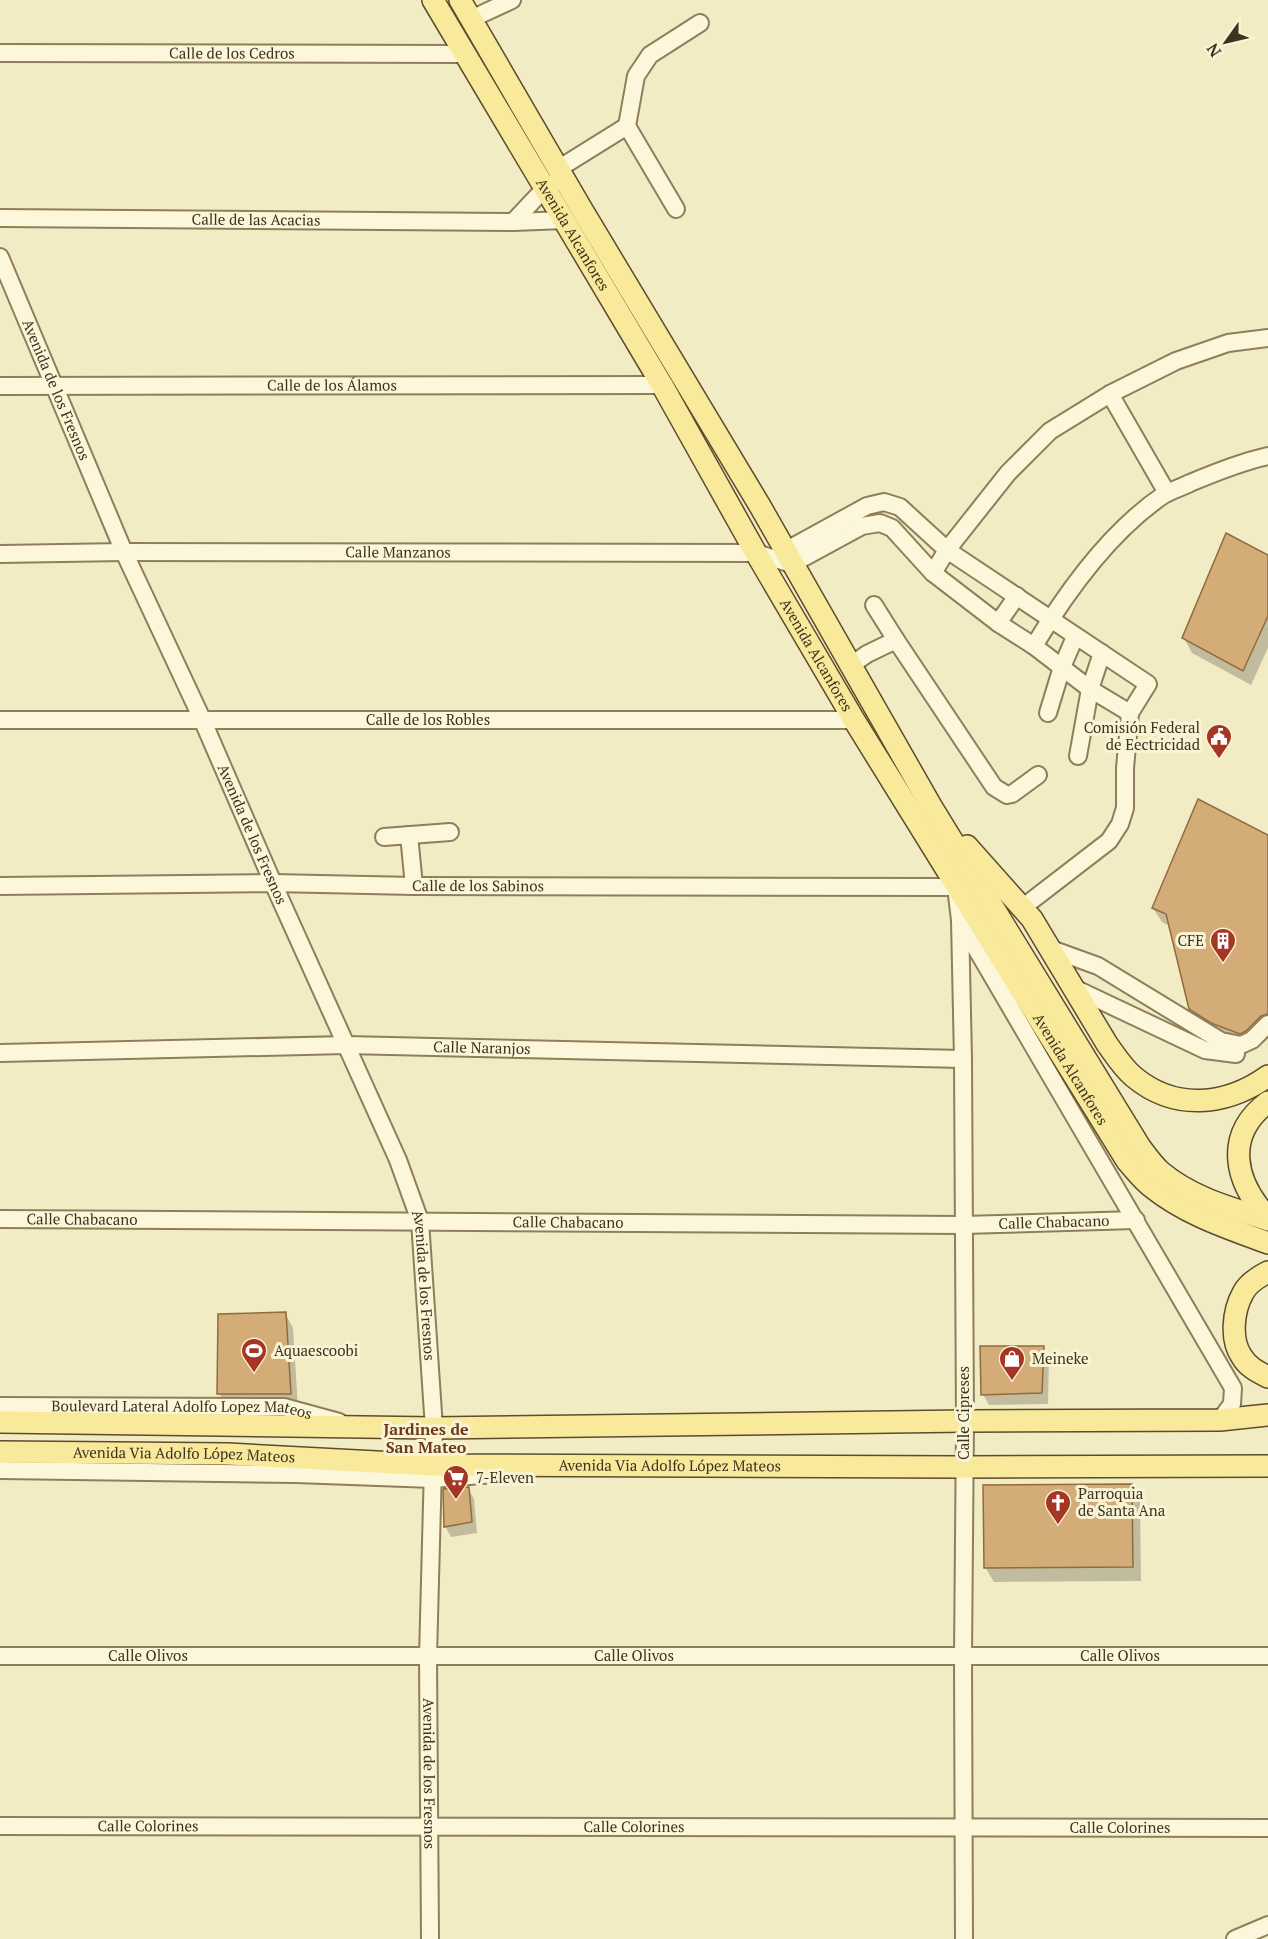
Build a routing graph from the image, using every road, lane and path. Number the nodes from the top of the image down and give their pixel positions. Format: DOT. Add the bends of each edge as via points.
graph roads {
  1 [pos="433,0"];
  2 [pos="460,0"];
  3 [pos="512,0"];
  4 [pos="471,18"];
  5 [pos="700,23"];
  6 [pos="0,53"];
  7 [pos="465,54"];
  8 [pos="627,126"];
  9 [pos="556,178"];
  10 [pos="676,209"];
  11 [pos="0,218"];
  12 [pos="565,220"];
  13 [pos="513,222"];
  14 [pos="0,257"];
  15 [pos="1268,338"];
  16 [pos="662,385"];
  17 [pos="0,386"];
  18 [pos="55,386"];
  19 [pos="1110,394"];
  20 [pos="1268,456"];
  21 [pos="1167,493"];
  22 [pos="850,524"];
  23 [pos="947,550"];
  24 [pos="124,552"];
  25 [pos="756,553"];
  26 [pos="0,554"];
  27 [pos="788,558"];
  28 [pos="933,573"];
  29 [pos="1017,596"];
  30 [pos="874,605"];
  31 [pos="1050,618"];
  32 [pos="998,623"];
  33 [pos="1075,636"];
  34 [pos="896,640"];
  35 [pos="1034,646"];
  36 [pos="1102,653"];
  37 [pos="850,666"];
  38 [pos="1062,668"];
  39 [pos="1090,689"];
  40 [pos="1048,713"];
  41 [pos="1130,713"];
  42 [pos="202,718"];
  43 [pos="0,720"];
  44 [pos="854,720"];
  45 [pos="1078,756"];
  46 [pos="1038,775"];
  47 [pos="931,806"];
  48 [pos="450,832"];
  49 [pos="409,835"];
  50 [pos="384,837"];
  51 [pos="273,883"];
  52 [pos="0,886"];
  53 [pos="414,886"];
  54 [pos="956,886"];
  55 [pos="1022,908"];
  56 [pos="960,920"];
  57 [pos="1051,949"];
  58 [pos="1074,988"];
  59 [pos="1268,1024"];
  60 [pos="1268,1038"];
  61 [pos="346,1045"];
  62 [pos="0,1053"];
  63 [pos="963,1059"];
  64 [pos="1268,1076"];
  65 [pos="1268,1102"];
  66 [pos="0,1219"];
  67 [pos="1268,1219"];
  68 [pos="1136,1220"];
  69 [pos="420,1221"];
  70 [pos="963,1225"];
  71 [pos="1268,1243"];
  72 [pos="1268,1272"];
  73 [pos="1268,1377"];
  74 [pos="0,1406"];
  75 [pos="1268,1415"];
  76 [pos="1220,1420"];
  77 [pos="965,1421"];
  78 [pos="0,1422"];
  79 [pos="361,1427"];
  80 [pos="434,1428"];
  81 [pos="0,1452"];
  82 [pos="1268,1456"];
  83 [pos="1246,1466"];
  84 [pos="1268,1466"];
  85 [pos="964,1467"];
  86 [pos="0,1470"];
  87 [pos="433,1472"];
  88 [pos="0,1656"];
  89 [pos="1268,1656"];
  90 [pos="428,1657"];
  91 [pos="963,1657"];
  92 [pos="0,1826"];
  93 [pos="429,1827"];
  94 [pos="1268,1827"];
  95 [pos="963,1828"];
  96 [pos="1268,1926"];
  97 [pos="430,1939"];
  98 [pos="964,1939"];
  99 [pos="1235,1939"];
  1 -- 7 [label="main road, Avenida Alcanfores"];
  2 -- 4 [label="main road, Avenida Alcanfores"];
  3 -- 4 [label="street"];
  4 -- 9 [label="main road, Avenida Alcanfores"];
  5 -- 8 [label="street" via="650,55 636,76"];
  6 -- 7 [label="street, Calle de los Cedros"];
  7 -- 9 [label="main road, Avenida Alcanfores"];
  8 -- 9 [label="street"];
  8 -- 10 [label="street"];
  9 -- 12 [label="main road, Avenida Alcanfores"];
  9 -- 13 [label="street"];
  9 -- 27 [label="main road, Avenida Alcanfores" via="760,506"];
  11 -- 13 [label="street, Calle de las Acacias"];
  12 -- 13 [label="street, Calle de las Acacias"];
  12 -- 16 [label="main road, Avenida Alcanfores"];
  14 -- 18 [label="street, Avenida de los Fresnos"];
  15 -- 19 [label="street" via="1228,343 1176,361"];
  16 -- 18 [label="street, Calle de los Álamos"];
  16 -- 25 [label="main road, Avenida Alcanfores"];
  17 -- 18 [label="street, Calle de los Álamos"];
  18 -- 24 [label="street, Avenida de los Fresnos"];
  19 -- 21 [label="street"];
  19 -- 23 [label="street" via="1050,431 1008,473"];
  20 -- 21 [label="street" via="1248,460"];
  21 -- 31 [label="street" via="1127,524"];
  22 -- 23 [label="street" via="867,506 884,502 900,507"];
  22 -- 27 [label="street"];
  22 -- 28 [label="street" via="880,523 892,528"];
  23 -- 28 [label="street"];
  23 -- 29 [label="street"];
  24 -- 25 [label="street, Calle Manzanos"];
  24 -- 26 [label="street, Calle Manzanos"];
  24 -- 42 [label="street, Avenida de los Fresnos"];
  25 -- 27 [label="street, Calle Manzanos"];
  25 -- 44 [label="main road, Avenida Alcanfores"];
  27 -- 37 [label="main road, Avenida Alcanfores"];
  28 -- 32 [label="street"];
  29 -- 31 [label="street"];
  29 -- 32 [label="street"];
  30 -- 34 [label="street"];
  31 -- 33 [label="street"];
  31 -- 35 [label="street"];
  32 -- 35 [label="street"];
  33 -- 36 [label="street"];
  33 -- 38 [label="street"];
  34 -- 37 [label="street"];
  34 -- 46 [label="street" via="994,787 1012,794"];
  35 -- 38 [label="street"];
  36 -- 39 [label="street"];
  36 -- 41 [label="street" via="1148,684"];
  37 -- 47 [label="main road, Avenida Alcanfores"];
  38 -- 39 [label="street"];
  38 -- 40 [label="street"];
  39 -- 41 [label="street"];
  39 -- 45 [label="street"];
  41 -- 55 [label="street" via="1125,808 1120,824 1109,841"];
  42 -- 43 [label="street, Calle de los Robles"];
  42 -- 44 [label="street, Calle de los Robles"];
  42 -- 51 [label="street, Avenida de los Fresnos"];
  44 -- 54 [label="main road, Avenida Alcanfores"];
  47 -- 55 [label="main road"];
  47 -- 67 [label="main road, Avenida Alcanfores" via="1140,1147 1160,1171 1187,1190"];
  48 -- 49 [label="street"];
  49 -- 50 [label="street"];
  49 -- 53 [label="street"];
  51 -- 52 [label="street, Calle de los Sabinos"];
  51 -- 53 [label="street, Calle de los Sabinos"];
  51 -- 61 [label="street, Avenida de los Fresnos"];
  53 -- 54 [label="street, Calle de los Sabinos"];
  54 -- 56 [label="street, Calle Cipreses"];
  54 -- 71 [label="main road, Avenida Alcanfores" via="1127,1161 1151,1187 1178,1206"];
  55 -- 57 [label="main road"];
  56 -- 63 [label="street, Calle Cipreses"];
  56 -- 68 [label="street, Avenida Alcanfores"];
  57 -- 58 [label="main road"];
  57 -- 59 [label="street" via="1098,966 1221,1041 1241,1045"];
  58 -- 60 [label="street" via="1205,1050 1239,1054 1258,1048"];
  58 -- 64 [label="main road" via="1133,1077 1172,1098 1217,1099"];
  61 -- 62 [label="street, Calle Naranjos"];
  61 -- 63 [label="street, Calle Naranjos"];
  61 -- 69 [label="street, Avenida de los Fresnos" via="398,1160"];
  63 -- 70 [label="street, Calle Cipreses"];
  65 -- 67 [label="main road" via="1252,1115 1244,1129 1238,1164 1243,1181"];
  66 -- 69 [label="street, Calle Chabacano"];
  68 -- 70 [label="street, Calle Chabacano"];
  68 -- 76 [label="street, Avenida Alcanfores" via="1233,1388 1232,1404"];
  69 -- 70 [label="street, Calle Chabacano"];
  69 -- 80 [label="street, Avenida de los Fresnos"];
  70 -- 77 [label="street, Calle Cipreses"];
  72 -- 73 [label="main road" via="1257,1277 1243,1293 1235,1316 1235,1339 1242,1357"];
  74 -- 79 [label="street, Boulevard Lateral Adolfo Lopez Mateos" via="284,1407"];
  75 -- 76 [label="main road, Avenida Via Adolfo López Mateos"];
  76 -- 77 [label="main road, Avenida Via Adolfo López Mateos"];
  77 -- 80 [label="main road, Avenida Via Adolfo López Mateos"];
  77 -- 85 [label="street, Calle Cipreses"];
  78 -- 79 [label="main road, Avenida Via Adolfo López Mateos"];
  79 -- 80 [label="main road, Avenida Via Adolfo López Mateos"];
  80 -- 87 [label="street, Avenida de los Fresnos"];
  81 -- 87 [label="main road, Avenida Via Adolfo López Mateos" via="228,1454"];
  82 -- 83 [label="main road, Avenida Via Adolfo López Mateos"];
  83 -- 84 [label="main road"];
  83 -- 85 [label="main road, Avenida Via Adolfo López Mateos"];
  85 -- 87 [label="main road, Avenida Via Adolfo López Mateos" via="594,1465"];
  85 -- 91 [label="street, Calle Cipreses"];
  86 -- 87 [label="street"];
  87 -- 90 [label="street, Avenida de los Fresnos"];
  88 -- 90 [label="street, Calle Olivos"];
  89 -- 91 [label="street, Calle Olivos"];
  90 -- 91 [label="street, Calle Olivos"];
  90 -- 93 [label="street, Avenida de los Fresnos"];
  91 -- 95 [label="street, Calle Cipreses"];
  92 -- 93 [label="street, Calle Colorines"];
  93 -- 95 [label="street, Calle Colorines"];
  93 -- 97 [label="street, Avenida de los Fresnos"];
  94 -- 95 [label="street, Calle Colorines"];
  95 -- 98 [label="street, Calle Cipreses"];
  96 -- 99 [label="street"];
}
